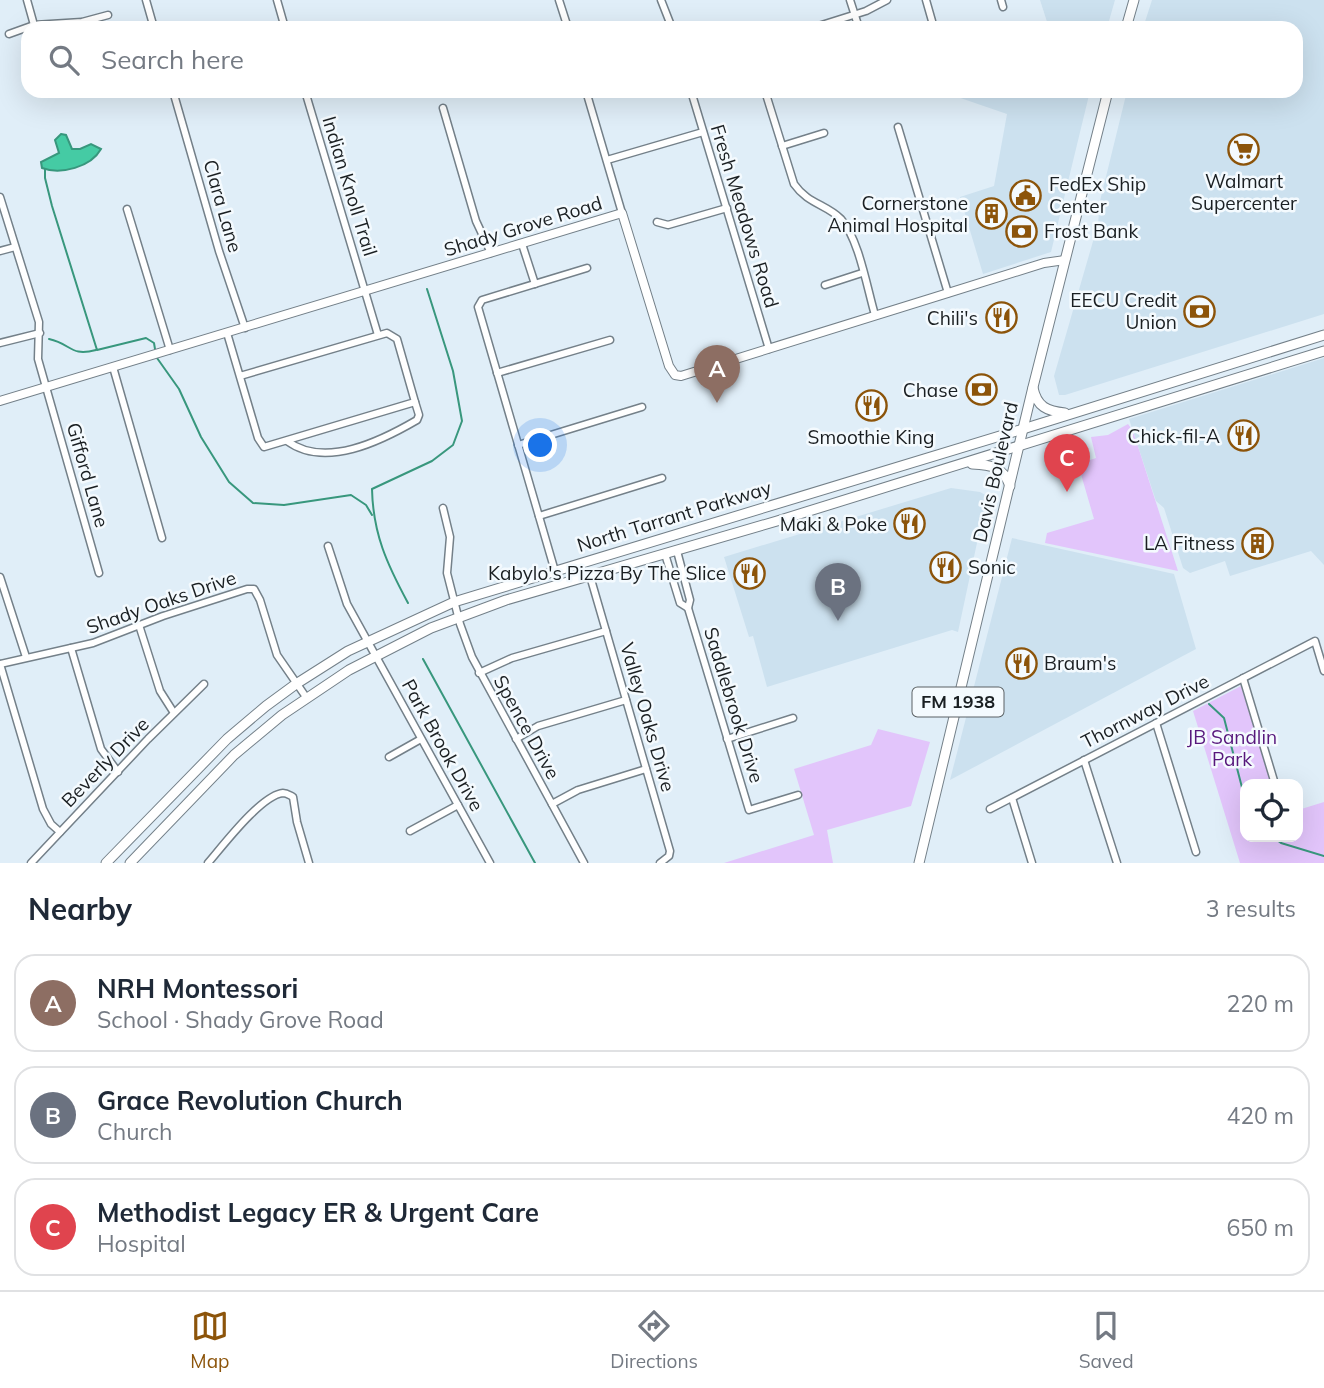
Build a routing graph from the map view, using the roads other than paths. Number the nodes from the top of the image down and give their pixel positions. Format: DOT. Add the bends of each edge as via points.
graph roads {
  1 [pos="27,0"];
  2 [pos="146,0"];
  3 [pos="277,0"];
  4 [pos="559,0"];
  5 [pos="661,0"];
  6 [pos="850,0"];
  7 [pos="887,0"];
  8 [pos="926,0"];
  9 [pos="1134,0"];
  10 [pos="108,15"];
  11 [pos="855,15"];
  12 [pos="33,21"];
  13 [pos="86,21"];
  14 [pos="152,21"];
  15 [pos="283,21"];
  16 [pos="566,21"];
  17 [pos="669,21"];
  18 [pos="835,21"];
  19 [pos="857,21"];
  20 [pos="932,21"];
  21 [pos="1128,21"];
  22 [pos="21,30"];
  23 [pos="9,34"];
  24 [pos="175,98"];
  25 [pos="307,98"];
  26 [pos="588,98"];
  27 [pos="693,98"];
  28 [pos="767,98"];
  29 [pos="1106,98"];
  30 [pos="443,108"];
  31 [pos="898,127"];
  32 [pos="703,132"];
  33 [pos="824,134"];
  34 [pos="782,146"];
  35 [pos="607,160"];
  36 [pos="0,197"];
  37 [pos="727,208"];
  38 [pos="127,209"];
  39 [pos="622,213"];
  40 [pos="657,222"];
  41 [pos="522,244"];
  42 [pos="15,247"];
  43 [pos="0,251"];
  44 [pos="491,253"];
  45 [pos="1065,260"];
  46 [pos="587,268"];
  47 [pos="862,273"];
  48 [pos="535,284"];
  49 [pos="825,285"];
  50 [pos="365,291"];
  51 [pos="947,293"];
  52 [pos="875,315"];
  53 [pos="246,328"];
  54 [pos="40,333"];
  55 [pos="227,333"];
  56 [pos="377,335"];
  57 [pos="1324,335"];
  58 [pos="610,340"];
  59 [pos="0,343"];
  60 [pos="769,349"];
  61 [pos="170,350"];
  62 [pos="1324,351"];
  63 [pos="1263,354"];
  64 [pos="113,366"];
  65 [pos="1267,368"];
  66 [pos="497,373"];
  67 [pos="240,376"];
  68 [pos="46,387"];
  69 [pos="1033,387"];
  70 [pos="0,401"];
  71 [pos="415,402"];
  72 [pos="642,407"];
  73 [pos="1070,414"];
  74 [pos="1023,429"];
  75 [pos="287,441"];
  76 [pos="518,445"];
  77 [pos="1019,448"];
  78 [pos="964,464"];
  79 [pos="662,478"];
  80 [pos="1010,486"];
  81 [pos="772,504"];
  82 [pos="443,508"];
  83 [pos="539,516"];
  84 [pos="777,521"];
  85 [pos="162,538"];
  86 [pos="639,545"];
  87 [pos="328,546"];
  88 [pos="677,551"];
  89 [pos="665,554"];
  90 [pos="554,570"];
  91 [pos="99,573"];
  92 [pos="590,576"];
  93 [pos="0,577"];
  94 [pos="559,584"];
  95 [pos="686,584"];
  96 [pos="675,587"];
  97 [pos="454,601"];
  98 [pos="688,608"];
  99 [pos="458,617"];
  100 [pos="139,625"];
  101 [pos="606,631"];
  102 [pos="368,641"];
  103 [pos="71,648"];
  104 [pos="376,655"];
  105 [pos="26,657"];
  106 [pos="0,664"];
  107 [pos="1324,671"];
  108 [pos="480,673"];
  109 [pos="1242,678"];
  110 [pos="204,684"];
  111 [pos="296,684"];
  112 [pos="306,697"];
  113 [pos="626,700"];
  114 [pos="174,713"];
  115 [pos="793,718"];
  116 [pos="1156,723"];
  117 [pos="421,739"];
  118 [pos="516,739"];
  119 [pos="727,739"];
  120 [pos="389,757"];
  121 [pos="1084,760"];
  122 [pos="646,769"];
  123 [pos="118,772"];
  124 [pos="1273,779"];
  125 [pos="798,795"];
  126 [pos="1012,797"];
  127 [pos="552,804"];
  128 [pos="458,805"];
  129 [pos="990,809"];
  130 [pos="411,831"];
  131 [pos="60,832"];
  132 [pos="1196,852"];
  133 [pos="31,863"];
  134 [pos="106,863"];
  135 [pos="130,863"];
  136 [pos="208,863"];
  137 [pos="309,863"];
  138 [pos="490,863"];
  139 [pos="584,863"];
  140 [pos="660,863"];
  141 [pos="919,863"];
  142 [pos="1032,863"];
  143 [pos="1117,863"];
  1 -- 12 [label="street"];
  2 -- 14 [label="street"];
  3 -- 15 [label="street"];
  4 -- 16 [label="street"];
  5 -- 17 [label="street"];
  6 -- 11 [label="street"];
  7 -- 11 [label="street"];
  8 -- 20 [label="street"];
  9 -- 21 [label="main road"];
  10 -- 13 [label="street"];
  11 -- 18 [label="street"];
  11 -- 19 [label="street"];
  22 -- 23 [label="street"];
  24 -- 53 [label="street, Clara Lane"];
  25 -- 50 [label="street, Indian Knoll Trail"];
  26 -- 35 [label="street"];
  27 -- 32 [label="street, Fresh Meadows Road"];
  28 -- 34 [label="street"];
  29 -- 45 [label="main road, Davis Boulevard / FM 1938"];
  30 -- 44 [label="street" via="476,221"];
  31 -- 51 [label="street"];
  32 -- 35 [label="street"];
  32 -- 37 [label="street, Fresh Meadows Road"];
  33 -- 34 [label="street"];
  34 -- 47 [label="street" via="801,194 834,213 852,235"];
  35 -- 39 [label="street"];
  36 -- 42 [label="street, Gifford Lane"];
  37 -- 40 [label="street" via="668,225"];
  37 -- 60 [label="street, Fresh Meadows Road"];
  38 -- 61 [label="street"];
  39 -- 41 [label="street, Shady Grove Road"];
  39 -- 60 [label="street, Shady Grove Road" via="675,375"];
  41 -- 44 [label="street, Shady Grove Road"];
  41 -- 48 [label="street"];
  42 -- 43 [label="street"];
  42 -- 54 [label="street, Gifford Lane"];
  44 -- 50 [label="street, Shady Grove Road"];
  45 -- 51 [label="street, Shady Grove Road"];
  45 -- 69 [label="main road, Davis Boulevard / FM 1938"];
  46 -- 48 [label="street"];
  47 -- 49 [label="street"];
  47 -- 52 [label="street"];
  48 -- 66 [label="street" via="479,303"];
  50 -- 53 [label="street, Shady Grove Road"];
  50 -- 56 [label="street, Indian Knoll Trail"];
  51 -- 52 [label="street, Shady Grove Road"];
  52 -- 60 [label="street, Shady Grove Road"];
  53 -- 55 [label="street, Shady Grove Road"];
  54 -- 59 [label="street"];
  54 -- 68 [label="street, Gifford Lane" via="38,359"];
  55 -- 61 [label="street, Shady Grove Road"];
  55 -- 67 [label="street"];
  56 -- 67 [label="street"];
  56 -- 71 [label="street" via="387,333 397,339"];
  57 -- 63 [label="main road, North Tarrant Parkway"];
  58 -- 66 [label="street"];
  61 -- 64 [label="street, Shady Grove Road"];
  62 -- 65 [label="main road, North Tarrant Parkway"];
  63 -- 65 [label="main road"];
  63 -- 73 [label="main road, North Tarrant Parkway"];
  64 -- 68 [label="street, Shady Grove Road"];
  64 -- 85 [label="street"];
  65 -- 77 [label="main road, North Tarrant Parkway"];
  66 -- 76 [label="street"];
  67 -- 75 [label="street" via="259,443 264,447"];
  68 -- 70 [label="street, Shady Grove Road"];
  68 -- 91 [label="street, Gifford Lane"];
  69 -- 73 [label="main road" via="1037,403 1048,411"];
  69 -- 74 [label="main road, Davis Boulevard / FM 1938"];
  71 -- 75 [label="street"];
  71 -- 75 [label="street" via="416,420 352,449 328,454"];
  72 -- 76 [label="street"];
  73 -- 74 [label="main road, North Tarrant Parkway"];
  74 -- 77 [label="main road, Davis Boulevard / FM 1938"];
  74 -- 81 [label="main road, North Tarrant Parkway"];
  76 -- 83 [label="street"];
  77 -- 78 [label="main road, North Tarrant Parkway"];
  77 -- 80 [label="main road, Davis Boulevard / FM 1938"];
  78 -- 80 [label="main road" via="993,465"];
  78 -- 84 [label="main road, North Tarrant Parkway"];
  79 -- 83 [label="street"];
  80 -- 141 [label="main road, Davis Boulevard / FM 1938"];
  81 -- 84 [label="main road"];
  81 -- 86 [label="main road, North Tarrant Parkway"];
  82 -- 97 [label="street, Spence Drive" via="450,537 447,573"];
  83 -- 90 [label="street"];
  84 -- 88 [label="main road, North Tarrant Parkway"];
  86 -- 90 [label="main road, North Tarrant Parkway"];
  86 -- 92 [label="main road" via="597,563"];
  87 -- 102 [label="street, Park Brook Drive" via="347,604"];
  88 -- 89 [label="main road, North Tarrant Parkway"];
  88 -- 95 [label="street, Saddlebrook Drive"];
  89 -- 92 [label="main road, North Tarrant Parkway"];
  89 -- 96 [label="street, Saddlebrook Drive"];
  90 -- 94 [label="street"];
  90 -- 97 [label="main road, North Tarrant Parkway"];
  92 -- 94 [label="main road, North Tarrant Parkway"];
  92 -- 101 [label="street, Valley Oaks Drive"];
  93 -- 105 [label="street"];
  94 -- 99 [label="main road, North Tarrant Parkway"];
  95 -- 96 [label="street"];
  95 -- 98 [label="street, Saddlebrook Drive" via="691,600"];
  96 -- 98 [label="street, Saddlebrook Drive" via="680,603"];
  97 -- 99 [label="street, Spence Drive"];
  97 -- 102 [label="main road, North Tarrant Parkway"];
  98 -- 119 [label="street, Saddlebrook Drive"];
  99 -- 104 [label="main road, North Tarrant Parkway"];
  99 -- 108 [label="street, Spence Drive"];
  100 -- 103 [label="street, Shady Oaks Drive"];
  100 -- 111 [label="street, Shady Oaks Drive" via="254,589 277,655"];
  100 -- 114 [label="street" via="160,691"];
  101 -- 108 [label="street" via="499,662"];
  101 -- 113 [label="street, Valley Oaks Drive"];
  102 -- 104 [label="street, Park Brook Drive"];
  102 -- 111 [label="main road, North Tarrant Parkway"];
  103 -- 105 [label="street, Shady Oaks Drive"];
  103 -- 123 [label="street" via="101,749"];
  104 -- 112 [label="main road, North Tarrant Parkway"];
  104 -- 117 [label="street, Park Brook Drive"];
  105 -- 106 [label="street, Shady Oaks Drive"];
  106 -- 131 [label="street" via="43,809"];
  107 -- 109 [label="street, Thornway Drive" via="1315,640"];
  108 -- 118 [label="street, Spence Drive"];
  109 -- 116 [label="street, Thornway Drive"];
  109 -- 124 [label="street"];
  110 -- 114 [label="street, Beverly Drive"];
  111 -- 112 [label="street, Shady Oaks Drive"];
  111 -- 134 [label="main road, North Tarrant Parkway" via="247,720"];
  112 -- 135 [label="main road, North Tarrant Parkway" via="234,755"];
  113 -- 118 [label="street" via="538,726"];
  113 -- 122 [label="street, Valley Oaks Drive"];
  114 -- 123 [label="street, Beverly Drive"];
  115 -- 119 [label="street"];
  116 -- 121 [label="street, Thornway Drive"];
  116 -- 132 [label="street"];
  117 -- 120 [label="street"];
  117 -- 128 [label="street, Park Brook Drive"];
  118 -- 127 [label="street, Spence Drive"];
  119 -- 125 [label="street, Saddlebrook Drive" via="749,810"];
  121 -- 126 [label="street, Thornway Drive"];
  121 -- 143 [label="street"];
  122 -- 127 [label="street" via="578,790"];
  122 -- 140 [label="street, Valley Oaks Drive" via="670,851"];
  123 -- 131 [label="street, Beverly Drive"];
  126 -- 129 [label="street, Thornway Drive"];
  126 -- 142 [label="street"];
  127 -- 139 [label="street, Spence Drive"];
  128 -- 130 [label="street"];
  128 -- 138 [label="street, Park Brook Drive"];
  131 -- 133 [label="street, Beverly Drive"];
  136 -- 137 [label="street" via="264,803 282,793 293,797"];
}
